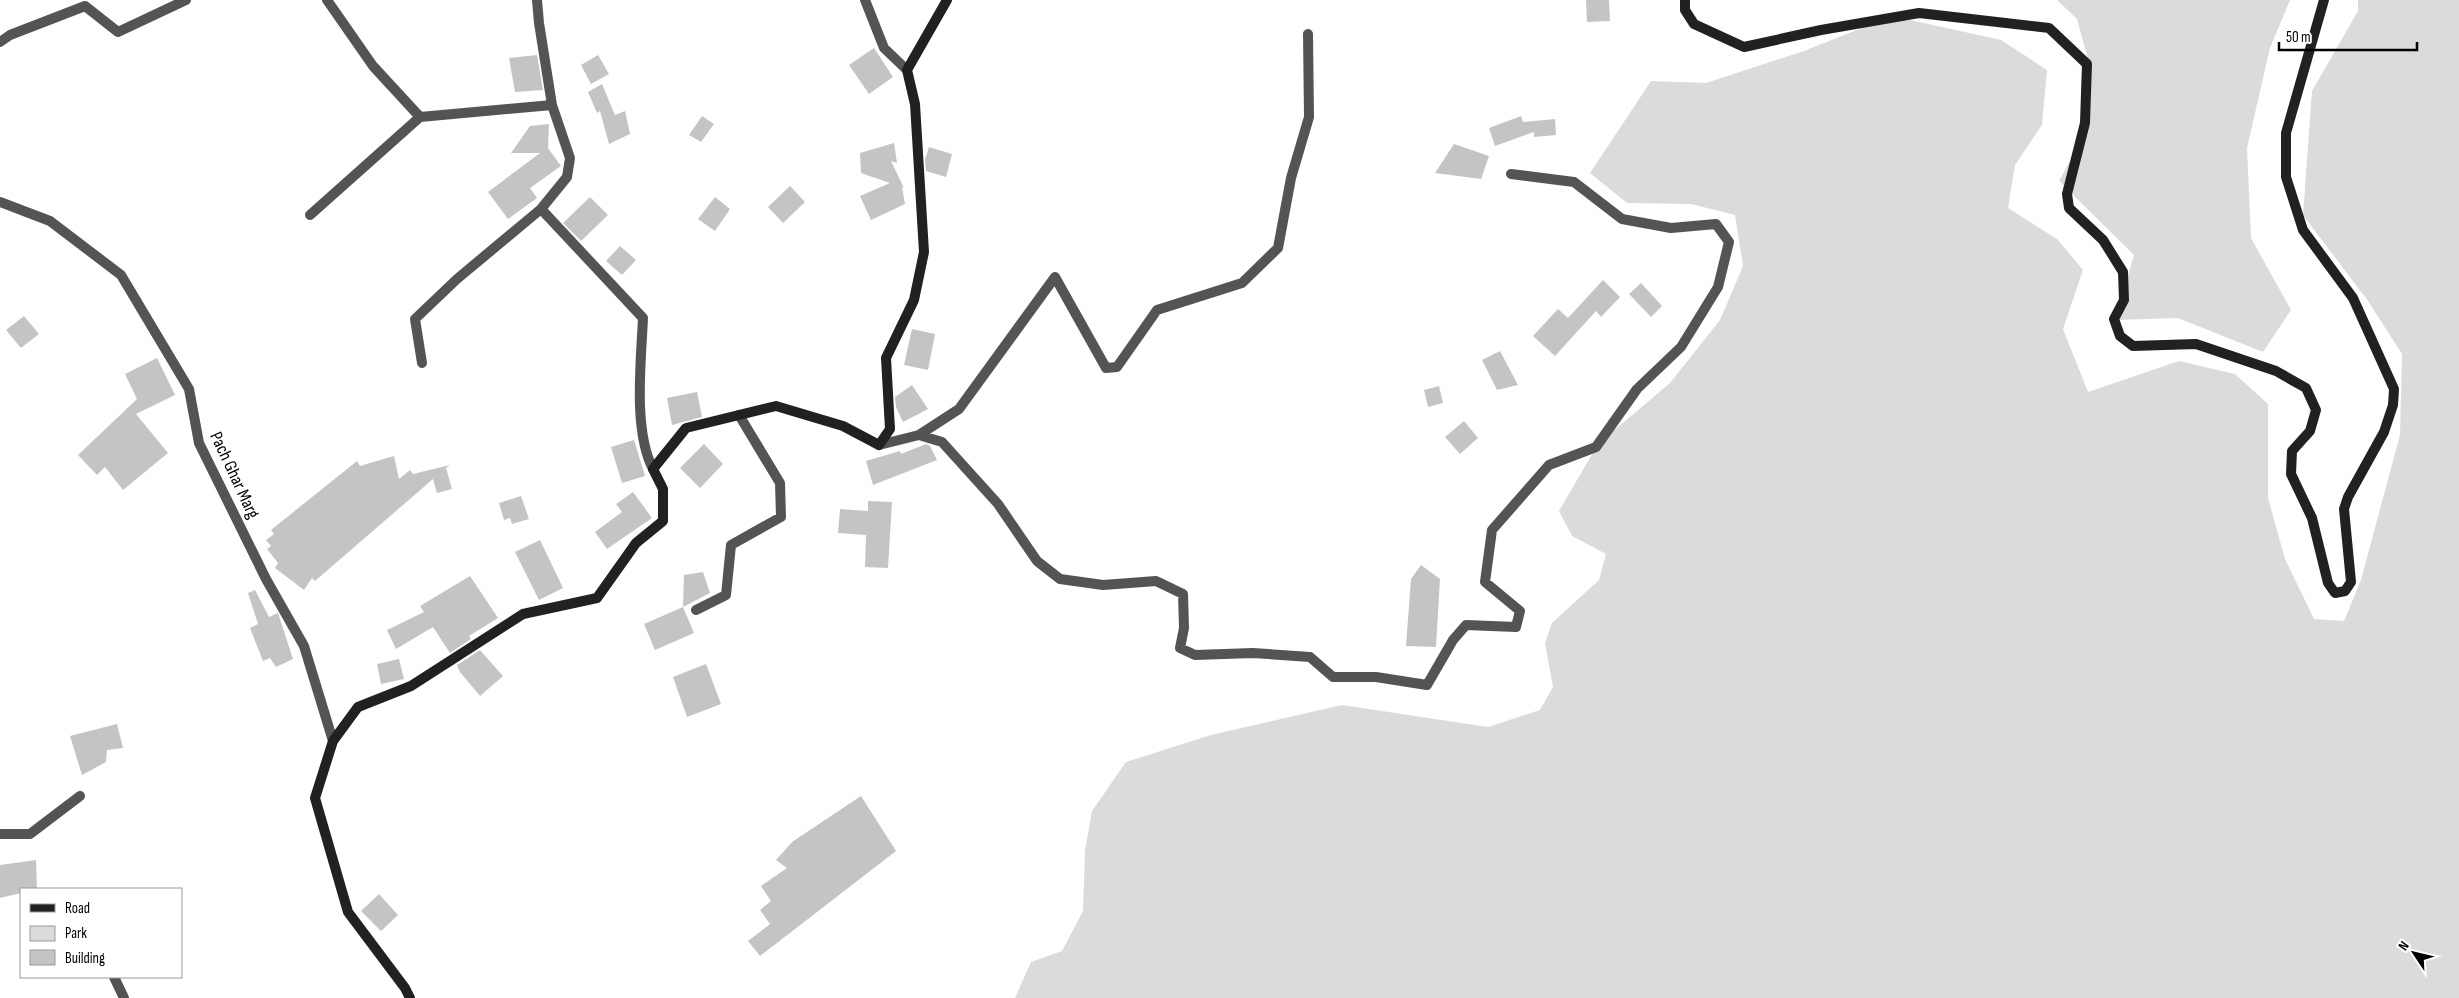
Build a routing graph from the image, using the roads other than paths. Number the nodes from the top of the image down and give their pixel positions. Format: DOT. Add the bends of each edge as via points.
graph roads {
  1 [pos="186,0"];
  2 [pos="327,0"];
  3 [pos="537,0"];
  4 [pos="866,0"];
  5 [pos="947,0"];
  6 [pos="1685,0"];
  7 [pos="2324,0"];
  8 [pos="85,3"];
  9 [pos="1308,34"];
  10 [pos="0,42"];
  11 [pos="907,70"];
  12 [pos="552,105"];
  13 [pos="420,117"];
  14 [pos="1511,174"];
  15 [pos="0,202"];
  16 [pos="541,209"];
  17 [pos="310,215"];
  18 [pos="422,363"];
  19 [pos="739,415"];
  20 [pos="919,435"];
  21 [pos="879,445"];
  22 [pos="653,469"];
  23 [pos="696,610"];
  24 [pos="333,741"];
  25 [pos="80,796"];
  26 [pos="0,834"];
  27 [pos="114,978"];
  28 [pos="124,998"];
  29 [pos="410,998"];
  1 -- 8 [label="street" via="118,32"];
  2 -- 13 [label="street" via="373,66"];
  3 -- 12 [label="street"];
  4 -- 11 [label="street" via="884,48"];
  5 -- 11 [label="street"];
  6 -- 7 [label="street" via="1685,10 1694,24 1744,47 1919,13 2049,28 2087,64 2085,123 2067,194 2070,208 2103,240 2123,272 2124,300 2114,319 2120,336 2133,346 2196,344 2276,371 2306,388 2316,410 2310,431 2292,451 2291,474 2312,518 2328,583 2335,593 2345,591 2351,582 2344,509 2388,423 2394,389 2353,298 2303,230 2286,177 2286,133"];
  8 -- 10 [label="street"];
  9 -- 20 [label="street" via="1310,117 1290,178 1278,248 1242,283 1157,310 1117,368 1106,368 1056,277 959,409"];
  11 -- 21 [label="street" via="915,104 924,252 914,300 886,358 890,429"];
  12 -- 13 [label="street"];
  12 -- 16 [label="street" via="570,158 567,177"];
  13 -- 17 [label="street"];
  14 -- 20 [label="street" via="1574,182 1622,219 1671,228 1716,224 1729,242 1718,287 1681,347 1638,390 1596,447 1549,465 1492,530 1485,582 1520,611 1516,627 1466,625 1453,640 1427,685 1376,677 1333,677 1310,657 1253,653 1195,655 1180,648 1184,628 1184,594 1156,581 1103,585 1060,579 1037,561 998,504 942,442"];
  15 -- 24 [label="street, Pach Ghar Marg" via="50,221 121,275 189,389 199,443 266,578 304,646"];
  16 -- 18 [label="street" via="457,279 415,319"];
  16 -- 22 [label="street" via="643,318 640,396 646,455"];
  19 -- 21 [label="street" via="776,406 843,426"];
  19 -- 22 [label="street" via="686,428"];
  19 -- 23 [label="street" via="780,483 781,517 731,545 726,594"];
  20 -- 21 [label="street"];
  22 -- 24 [label="street" via="663,489 663,520 636,543 597,598 523,614 412,686 358,706"];
  24 -- 29 [label="street" via="315,798 348,912"];
  25 -- 26 [label="street" via="30,834"];
  27 -- 28 [label="street"];
}
